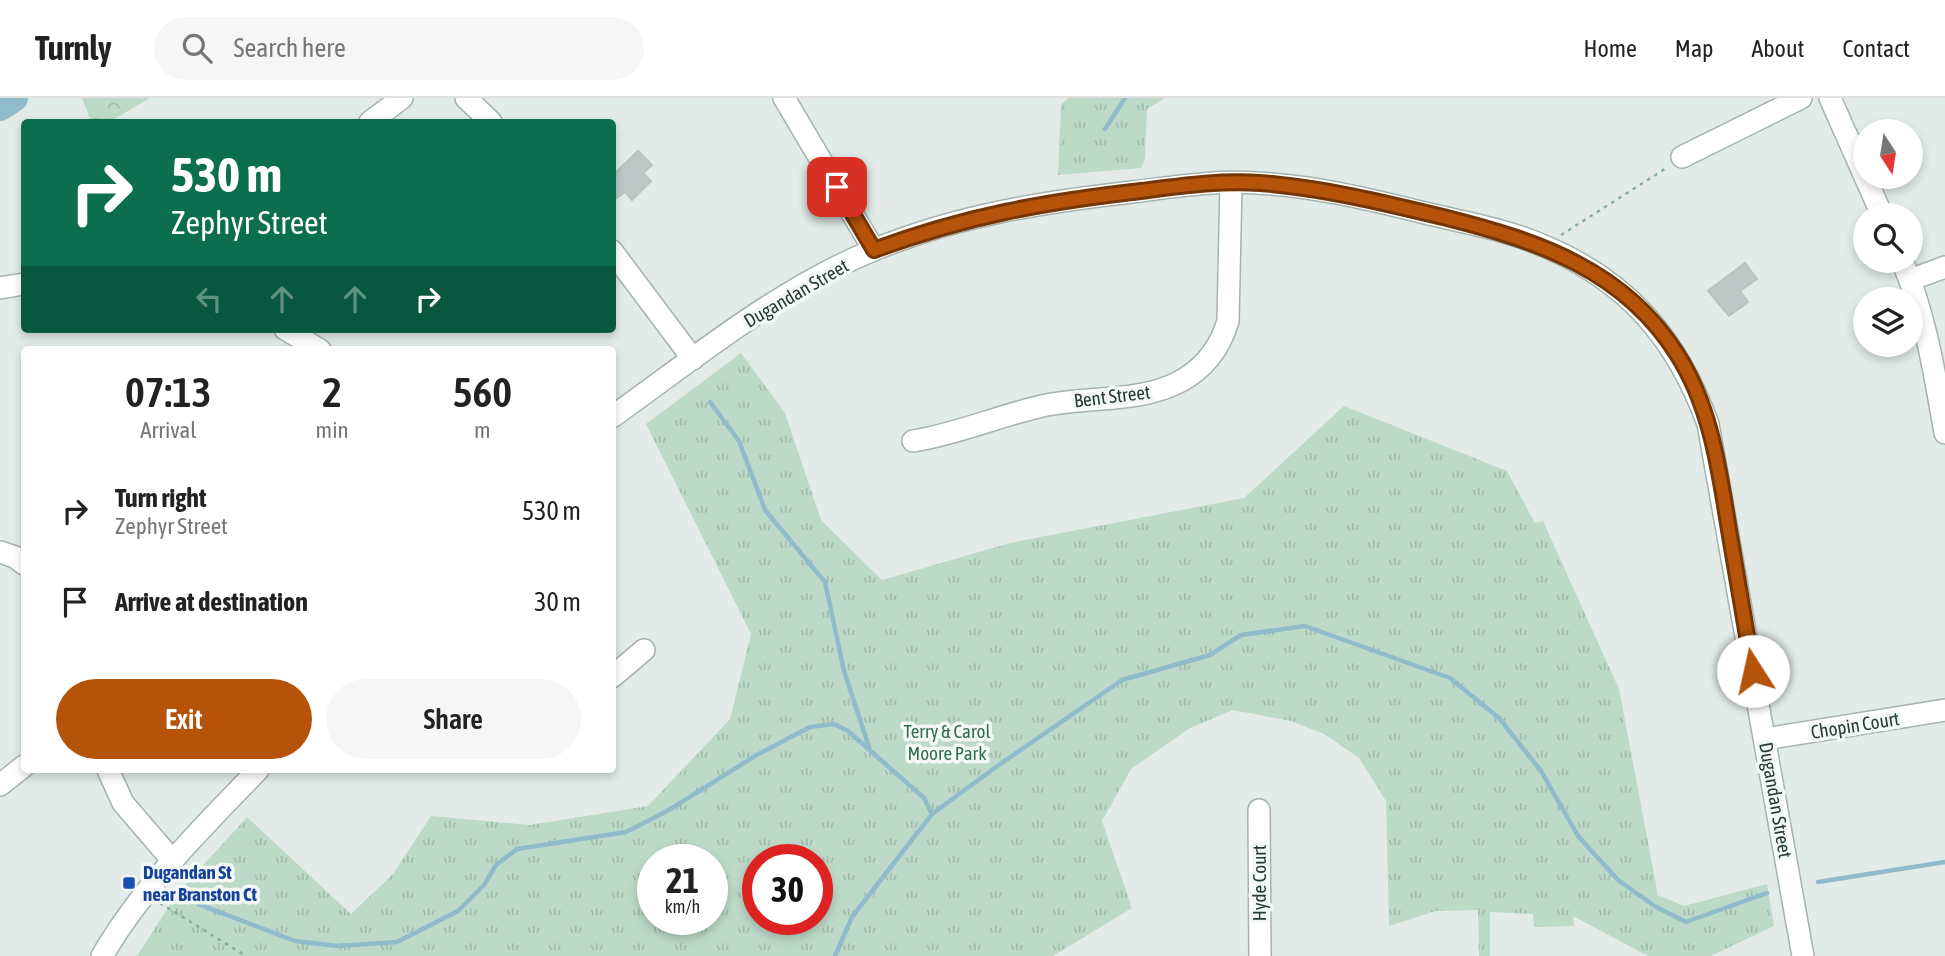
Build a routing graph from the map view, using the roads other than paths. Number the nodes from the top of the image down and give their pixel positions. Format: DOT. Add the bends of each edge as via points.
graph roads {
  1 [pos="402,98"];
  2 [pos="466,98"];
  3 [pos="1801,98"];
  4 [pos="1830,98"];
  5 [pos="788,99"];
  6 [pos="374,119"];
  7 [pos="488,119"];
  8 [pos="1682,157"];
  9 [pos="1231,183"];
  10 [pos="1877,203"];
  11 [pos="874,250"];
  12 [pos="616,256"];
  13 [pos="1945,267"];
  14 [pos="1923,269"];
  15 [pos="1907,273"];
  16 [pos="21,284"];
  17 [pos="0,288"];
  18 [pos="292,333"];
  19 [pos="313,346"];
  20 [pos="693,359"];
  21 [pos="616,414"];
  22 [pos="1945,433"];
  23 [pos="913,441"];
  24 [pos="0,552"];
  25 [pos="21,561"];
  26 [pos="643,650"];
  27 [pos="616,674"];
  28 [pos="1945,710"];
  29 [pos="1765,740"];
  30 [pos="21,768"];
  31 [pos="109,773"];
  32 [pos="255,773"];
  33 [pos="0,785"];
  34 [pos="1259,810"];
  35 [pos="172,860"];
  36 [pos="102,956"];
  37 [pos="1259,956"];
  38 [pos="1803,956"];
  1 -- 6 [label="street"];
  2 -- 7 [label="street"];
  3 -- 8 [label="street"];
  4 -- 10 [label="street"];
  5 -- 11 [label="street"];
  9 -- 11 [label="street, Dugandan Street" via="1017,207 947,224"];
  9 -- 23 [label="street, Bent Street" via="1228,321 1223,338 1199,369 1160,390 1043,406 947,436"];
  9 -- 29 [label="street, Dugandan Street" via="1333,191 1545,246 1582,264 1650,320 1678,355 1715,449"];
  11 -- 20 [label="street, Dugandan Street" via="796,290"];
  12 -- 20 [label="street"];
  13 -- 14 [label="street"];
  15 -- 22 [label="street" via="1931,357"];
  16 -- 17 [label="street"];
  18 -- 19 [label="street"];
  20 -- 21 [label="street, Dugandan Street"];
  24 -- 25 [label="street"];
  26 -- 27 [label="street"];
  28 -- 29 [label="street, Chopin Court"];
  29 -- 38 [label="street, Dugandan Street"];
  30 -- 33 [label="street"];
  31 -- 35 [label="street" via="124,803"];
  32 -- 35 [label="street"];
  34 -- 37 [label="street, Hyde Court"];
  35 -- 36 [label="street"];
}
